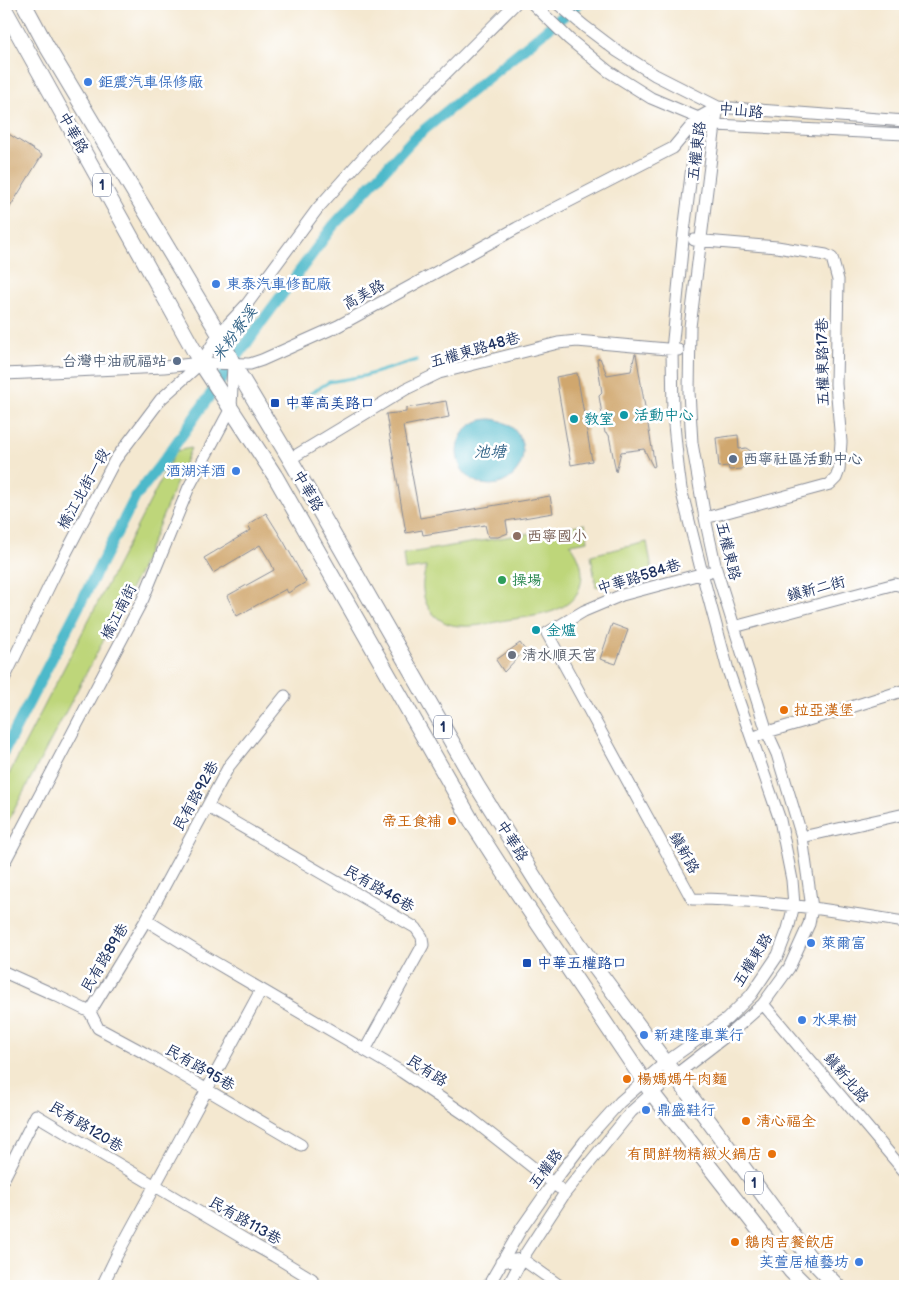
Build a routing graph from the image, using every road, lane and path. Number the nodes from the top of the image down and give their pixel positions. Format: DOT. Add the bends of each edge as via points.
graph roads {
  1 [pos="24,4"];
  2 [pos="514,4"];
  3 [pos="533,4"];
  4 [pos="558,4"];
  5 [pos="4,8"];
  6 [pos="718,107"];
  7 [pos="698,118"];
  8 [pos="905,121"];
  9 [pos="715,125"];
  10 [pos="905,134"];
  11 [pos="683,240"];
  12 [pos="700,241"];
  13 [pos="219,334"];
  14 [pos="672,350"];
  15 [pos="689,351"];
  16 [pos="202,363"];
  17 [pos="234,364"];
  18 [pos="4,374"];
  19 [pos="231,408"];
  20 [pos="290,459"];
  21 [pos="705,518"];
  22 [pos="716,569"];
  23 [pos="702,574"];
  24 [pos="905,587"];
  25 [pos="734,626"];
  26 [pos="547,633"];
  27 [pos="4,678"];
  28 [pos="905,690"];
  29 [pos="285,696"];
  30 [pos="767,732"];
  31 [pos="752,738"];
  32 [pos="208,807"];
  33 [pos="905,814"];
  34 [pos="802,837"];
  35 [pos="4,863"];
  36 [pos="794,905"];
  37 [pos="812,908"];
  38 [pos="146,920"];
  39 [pos="905,922"];
  40 [pos="4,972"];
  41 [pos="261,990"];
  42 [pos="763,1004"];
  43 [pos="90,1012"];
  44 [pos="365,1050"];
  45 [pos="666,1062"];
  46 [pos="676,1076"];
  47 [pos="648,1087"];
  48 [pos="207,1089"];
  49 [pos="301,1144"];
  50 [pos="904,1169"];
  51 [pos="4,1178"];
  52 [pos="554,1183"];
  53 [pos="156,1186"];
  54 [pos="565,1193"];
  55 [pos="522,1260"];
  56 [pos="501,1262"];
  57 [pos="103,1286"];
  58 [pos="312,1286"];
  59 [pos="488,1286"];
  60 [pos="508,1286"];
  61 [pos="560,1286"];
  62 [pos="806,1286"];
  63 [pos="837,1286"];
  1 -- 13 [label="main road, 中華路 / 1"];
  2 -- 13 [label="street, 橋江北街一段" via="377,142 318,208 247,304"];
  3 -- 7 [label="street, 中山路" via="608,71 652,98"];
  4 -- 6 [label="street, 中山路" via="617,51 655,75"];
  5 -- 16 [label="main road, 中華路 / 1"];
  6 -- 7 [label="street, 五權東路"];
  6 -- 8 [label="street, 中山路"];
  6 -- 9 [label="street, 五權東路"];
  7 -- 9 [label="street, 中山路"];
  7 -- 11 [label="street, 五權東路"];
  7 -- 17 [label="street, 高美路" via="673,148 517,228 338,326 270,357 250,364"];
  9 -- 10 [label="street, 中山路"];
  9 -- 12 [label="street, 五權東路"];
  11 -- 12 [label="street, 五權東路17巷"];
  11 -- 14 [label="street, 五權東路"];
  12 -- 15 [label="street, 五權東路"];
  12 -- 21 [label="street, 五權東路17巷" via="777,247 832,258 838,280 836,384 841,442 839,470 830,484"];
  13 -- 16 [label="street, 橋江北街一段"];
  13 -- 17 [label="main road, 1"];
  14 -- 15 [label="street, 五權東路48巷"];
  14 -- 20 [label="street, 五權東路48巷" via="577,341 439,373 406,389"];
  14 -- 23 [label="street, 五權東路" via="673,414 681,489"];
  15 -- 21 [label="street, 五權東路" via="692,443"];
  16 -- 17 [label="street, 高美路"];
  16 -- 18 [label="street, 高美路"];
  16 -- 19 [label="main road, 1"];
  16 -- 27 [label="street, 橋江北街一段" via="161,398 115,460"];
  17 -- 19 [label="street, 橋江南街"];
  17 -- 20 [label="main road, 中華路 / 1"];
  19 -- 35 [label="street, 橋江南街" via="189,487 144,599"];
  19 -- 47 [label="main road, 中華路 / 1" via="276,476 475,827"];
  20 -- 45 [label="main road, 中華路 / 1" via="477,786 549,902"];
  21 -- 22 [label="street, 五權東路"];
  22 -- 23 [label="street, 中華路584巷"];
  22 -- 25 [label="street, 五權東路"];
  23 -- 26 [label="street, 中華路584巷" via="622,595 584,610"];
  23 -- 31 [label="street, 五權東路" via="728,670"];
  24 -- 25 [label="street, 鎮新二街" via="894,584"];
  25 -- 30 [label="street, 五權東路"];
  26 -- 36 [label="street, 鎮新路" via="692,899"];
  28 -- 30 [label="street"];
  29 -- 32 [label="street, 民有路92巷" via="229,766"];
  30 -- 31 [label="street"];
  30 -- 34 [label="street, 五權東路" via="777,754"];
  31 -- 36 [label="street, 五權東路" via="780,820"];
  32 -- 38 [label="street, 民有路92巷"];
  32 -- 44 [label="street, 民有路46巷" via="416,928 422,937 423,945"];
  33 -- 34 [label="street"];
  34 -- 37 [label="street, 五權東路"];
  36 -- 37 [label="street, 鎮新路"];
  36 -- 45 [label="street, 五權東路" via="778,955 751,995 727,1019"];
  37 -- 39 [label="street, 鎮新路"];
  37 -- 42 [label="street, 五權東路" via="809,924 789,968"];
  38 -- 41 [label="street, 民有路"];
  38 -- 43 [label="street, 民有路89巷"];
  40 -- 43 [label="street"];
  41 -- 44 [label="street, 民有路"];
  41 -- 48 [label="street"];
  42 -- 46 [label="street, 五權東路"];
  42 -- 50 [label="street, 鎮新北路"];
  43 -- 48 [label="street, 民有路95巷" via="98,1028"];
  44 -- 52 [label="street, 民有路" via="469,1116"];
  45 -- 46 [label="main road, 中華路 / 1"];
  45 -- 47 [label="street, 五權東路"];
  46 -- 47 [label="street, 五權東路"];
  46 -- 63 [label="main road, 中華路 / 1" via="809,1257"];
  47 -- 52 [label="street, 五權路" via="620,1102"];
  47 -- 54 [label="street, 五權路"];
  47 -- 62 [label="main road, 中華路 / 1"];
  48 -- 49 [label="street, 民有路95巷"];
  48 -- 53 [label="street"];
  51 -- 53 [label="street, 民有路120巷" via="36,1115"];
  52 -- 54 [label="street, 民有路"];
  52 -- 56 [label="street, 五權路"];
  53 -- 57 [label="street"];
  53 -- 58 [label="street, 民有路113巷" via="312,1279"];
  54 -- 55 [label="street, 五權路"];
  55 -- 56 [label="street"];
  55 -- 60 [label="street, 五權路"];
  55 -- 61 [label="street"];
  56 -- 59 [label="street, 五權路"];
}
